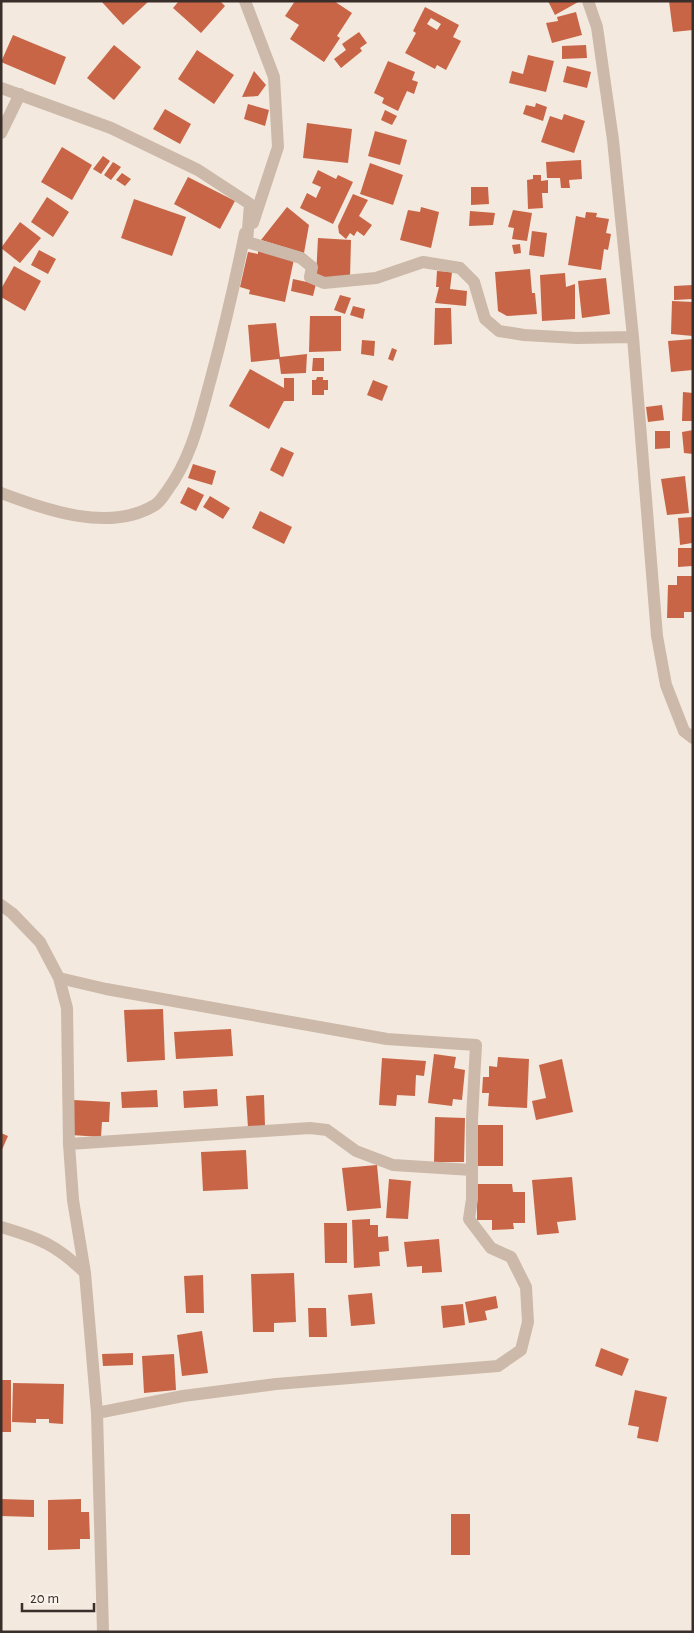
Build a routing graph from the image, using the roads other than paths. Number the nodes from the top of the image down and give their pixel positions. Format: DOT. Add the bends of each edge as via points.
graph roads {
  1 [pos="245,1"];
  2 [pos="588,1"];
  3 [pos="1,88"];
  4 [pos="20,94"];
  5 [pos="1,133"];
  6 [pos="250,204"];
  7 [pos="247,242"];
  8 [pos="633,337"];
  9 [pos="1,493"];
  10 [pos="693,738"];
  11 [pos="1,905"];
  12 [pos="59,978"];
  13 [pos="69,1144"];
  14 [pos="472,1170"];
  15 [pos="1,1227"];
  16 [pos="85,1272"];
  17 [pos="96,1413"];
  18 [pos="103,1632"];
  1 -- 7 [label="street" via="274,77 278,147"];
  2 -- 8 [label="street" via="597,26 613,140"];
  3 -- 4 [label="street"];
  4 -- 5 [label="street"];
  4 -- 6 [label="street" via="120,133 198,170"];
  6 -- 7 [label="street"];
  6 -- 9 [label="street" via="231,302 198,424 182,470 157,505 126,517 85,517 37,506"];
  7 -- 8 [label="street" via="301,258 312,267 310,277 324,283 376,278 423,262 460,268 474,282 485,319 499,331 577,338"];
  8 -- 10 [label="street" via="657,636 666,685 684,731"];
  11 -- 12 [label="street" via="40,942"];
  12 -- 13 [label="street" via="67,1008"];
  12 -- 14 [label="street" via="387,1039 476,1046"];
  13 -- 14 [label="street" via="310,1128 327,1130 356,1151 392,1165"];
  13 -- 16 [label="street" via="73,1200"];
  14 -- 17 [label="street" via="469,1219 490,1248 511,1257 526,1287 528,1322 522,1350 498,1366 276,1384 183,1396"];
  15 -- 16 [label="street" via="30,1235 64,1252"];
  16 -- 17 [label="street"];
  17 -- 18 [label="street"];
}
